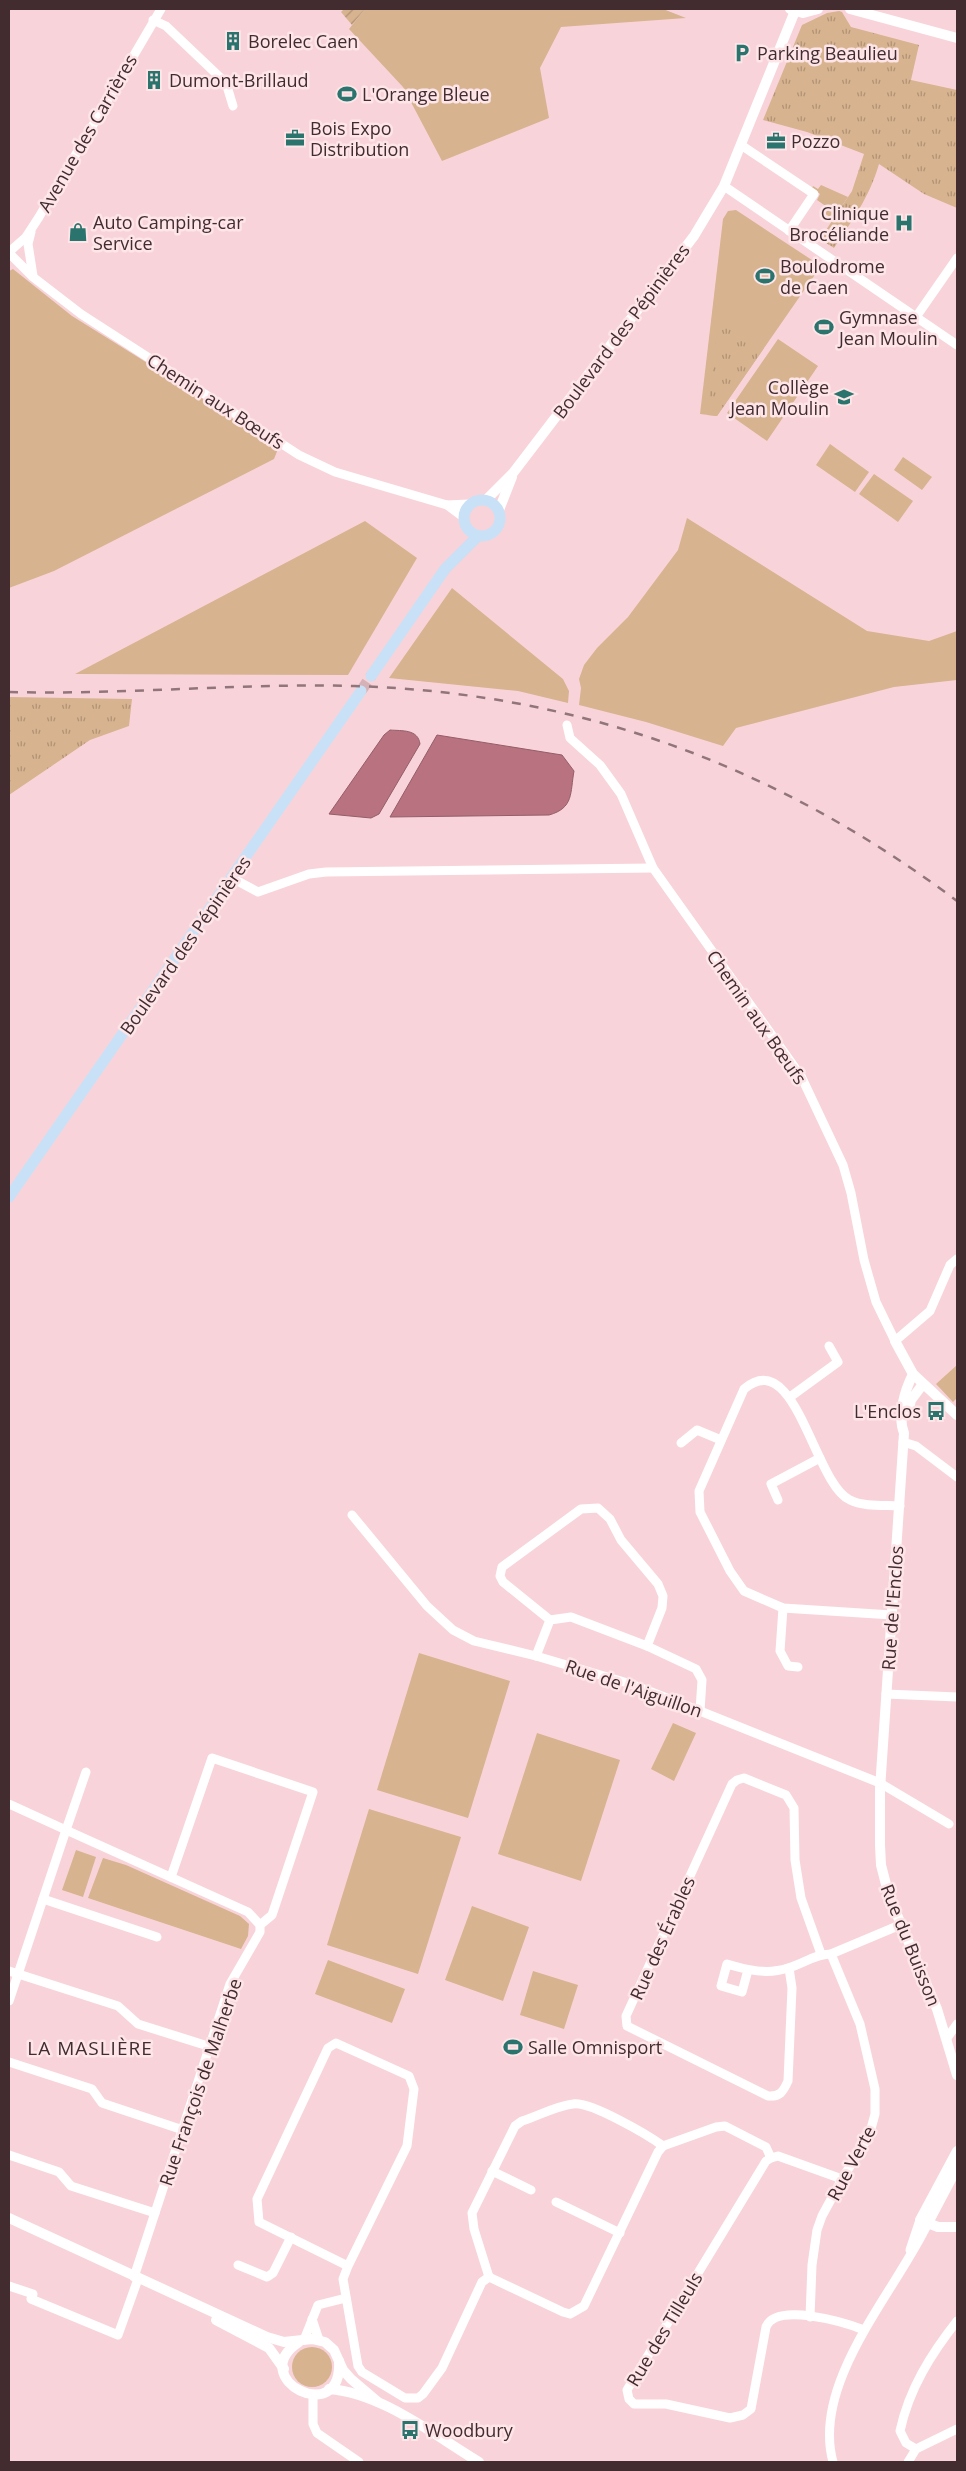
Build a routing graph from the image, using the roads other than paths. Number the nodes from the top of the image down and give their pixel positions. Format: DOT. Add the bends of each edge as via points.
graph roads {
  1 [pos="161,9"];
  2 [pos="818,9"];
  3 [pos="850,9"];
  4 [pos="871,9"];
  5 [pos="793,10"];
  6 [pos="153,20"];
  7 [pos="957,31"];
  8 [pos="957,38"];
  9 [pos="233,106"];
  10 [pos="741,146"];
  11 [pos="724,186"];
  12 [pos="32,227"];
  13 [pos="789,231"];
  14 [pos="9,252"];
  15 [pos="957,258"];
  16 [pos="33,276"];
  17 [pos="916,317"];
  18 [pos="957,344"];
  19 [pos="514,473"];
  20 [pos="486,500"];
  21 [pos="469,504"];
  22 [pos="447,505"];
  23 [pos="499,510"];
  24 [pos="463,517"];
  25 [pos="474,534"];
  26 [pos="372,676"];
  27 [pos="361,691"];
  28 [pos="567,725"];
  29 [pos="653,868"];
  30 [pos="232,878"];
  31 [pos="9,1197"];
  32 [pos="957,1259"];
  33 [pos="895,1341"];
  34 [pos="829,1346"];
  35 [pos="913,1374"];
  36 [pos="924,1386"];
  37 [pos="790,1397"];
  38 [pos="957,1415"];
  39 [pos="904,1437"];
  40 [pos="721,1440"];
  41 [pos="681,1443"];
  42 [pos="820,1458"];
  43 [pos="957,1477"];
  44 [pos="778,1500"];
  45 [pos="900,1506"];
  46 [pos="352,1515"];
  47 [pos="783,1608"];
  48 [pos="892,1615"];
  49 [pos="550,1620"];
  50 [pos="646,1646"];
  51 [pos="536,1656"];
  52 [pos="798,1667"];
  53 [pos="886,1694"];
  54 [pos="957,1697"];
  55 [pos="700,1711"];
  56 [pos="86,1772"];
  57 [pos="880,1783"];
  58 [pos="9,1804"];
  59 [pos="949,1824"];
  60 [pos="66,1830"];
  61 [pos="171,1877"];
  62 [pos="43,1899"];
  63 [pos="260,1925"];
  64 [pos="900,1925"];
  65 [pos="158,1937"];
  66 [pos="821,1954"];
  67 [pos="832,1954"];
  68 [pos="788,1968"];
  69 [pos="748,1970"];
  70 [pos="13,1972"];
  71 [pos="9,2001"];
  72 [pos="957,2024"];
  73 [pos="947,2038"];
  74 [pos="211,2048"];
  75 [pos="9,2062"];
  76 [pos="957,2074"];
  77 [pos="183,2130"];
  78 [pos="663,2146"];
  79 [pos="957,2152"];
  80 [pos="9,2155"];
  81 [pos="771,2158"];
  82 [pos="957,2168"];
  83 [pos="492,2171"];
  84 [pos="842,2179"];
  85 [pos="531,2190"];
  86 [pos="556,2202"];
  87 [pos="156,2213"];
  88 [pos="9,2218"];
  89 [pos="924,2221"];
  90 [pos="957,2227"];
  91 [pos="620,2233"];
  92 [pos="291,2238"];
  93 [pos="238,2265"];
  94 [pos="348,2266"];
  95 [pos="489,2277"];
  96 [pos="136,2278"];
  97 [pos="9,2286"];
  98 [pos="346,2298"];
  99 [pos="199,2307"];
  100 [pos="810,2317"];
  101 [pos="312,2320"];
  102 [pos="957,2321"];
  103 [pos="864,2330"];
  104 [pos="319,2340"];
  105 [pos="302,2341"];
  106 [pos="339,2361"];
  107 [pos="284,2369"];
  108 [pos="328,2389"];
  109 [pos="313,2394"];
  110 [pos="378,2402"];
  111 [pos="957,2429"];
  112 [pos="916,2449"];
  113 [pos="359,2462"];
  114 [pos="479,2462"];
  115 [pos="833,2462"];
  116 [pos="908,2462"];
  1 -- 6 [label="street, Avenue des Carrières"];
  2 -- 5 [label="street" via="810,12"];
  3 -- 8 [label="street"];
  4 -- 7 [label="street"];
  5 -- 10 [label="street, Boulevard des Pépinières"];
  6 -- 9 [label="street" via="166,26 226,83"];
  6 -- 12 [label="street, Avenue des Carrières"];
  10 -- 11 [label="street, Boulevard des Pépinières"];
  10 -- 13 [label="street" via="814,194"];
  11 -- 13 [label="street"];
  11 -- 19 [label="street, Boulevard des Pépinières" via="694,236"];
  12 -- 14 [label="street, Avenue des Carrières"];
  12 -- 16 [label="street" via="28,244"];
  13 -- 17 [label="street"];
  14 -- 16 [label="street, Chemin aux Bœufs"];
  15 -- 17 [label="street"];
  16 -- 22 [label="street, Chemin aux Bœufs" via="82,314 298,455 335,472"];
  17 -- 18 [label="street"];
  19 -- 20 [label="street, Boulevard des Pépinières"];
  19 -- 23 [label="street, Boulevard des Pépinières"];
  20 -- 21 [label="main road" via="478,499"];
  20 -- 23 [label="main road"];
  21 -- 22 [label="street, Chemin aux Bœufs"];
  21 -- 24 [label="main road"];
  22 -- 24 [label="street, Chemin aux Bœufs"];
  23 -- 25 [label="main road, Boulevard des Pépinières" via="497,528 488,535"];
  24 -- 25 [label="main road" via="464,524"];
  25 -- 26 [label="main road" via="440,577"];
  27 -- 30 [label="main road, Boulevard des Pépinières"];
  28 -- 29 [label="street, Chemin aux Bœufs" via="570,738 600,765 621,794"];
  29 -- 30 [label="street" via="326,872 309,874 258,892"];
  29 -- 33 [label="street, Chemin aux Bœufs" via="785,1052 819,1111 843,1164 873,1293"];
  30 -- 31 [label="main road, Boulevard des Pépinières"];
  32 -- 33 [label="street" via="950,1265 930,1310"];
  33 -- 35 [label="street, Chemin aux Bœufs"];
  34 -- 37 [label="street" via="838,1362"];
  35 -- 36 [label="street, Chemin aux Bœufs"];
  35 -- 39 [label="street, Rue de l'Enclos" via="904,1394"];
  36 -- 38 [label="street, Chemin aux Bœufs"];
  36 -- 39 [label="street, Rue de l'Enclos" via="911,1400"];
  37 -- 40 [label="street" via="776,1383 759,1380 751,1383 744,1389"];
  37 -- 42 [label="street"];
  39 -- 43 [label="street"];
  39 -- 45 [label="street, Rue de l'Enclos"];
  40 -- 41 [label="street" via="697,1430"];
  40 -- 47 [label="street" via="699,1491 700,1512 744,1591"];
  42 -- 44 [label="street" via="771,1484"];
  42 -- 45 [label="street" via="836,1487 849,1500"];
  45 -- 48 [label="street, Rue de l'Enclos"];
  46 -- 51 [label="street, Rue de l'Aiguillon" via="427,1606 452,1630 474,1641"];
  47 -- 48 [label="street"];
  47 -- 52 [label="street" via="780,1651 788,1666"];
  48 -- 53 [label="street, Rue de l'Enclos"];
  49 -- 50 [label="street" via="571,1617"];
  49 -- 50 [label="street" via="503,1582 500,1576 502,1567 581,1509 598,1508 610,1519 621,1540 658,1584 663,1596 662,1608"];
  49 -- 51 [label="street"];
  50 -- 55 [label="street" via="696,1669 702,1680"];
  51 -- 55 [label="street, Rue de l'Aiguillon" via="631,1684"];
  53 -- 54 [label="street"];
  53 -- 57 [label="street, Rue de l'Enclos"];
  55 -- 57 [label="street, Rue de l'Aiguillon"];
  56 -- 60 [label="street"];
  57 -- 59 [label="street, Rue de l'Aiguillon"];
  57 -- 64 [label="street, Rue du Buisson" via="881,1865"];
  58 -- 60 [label="street"];
  60 -- 61 [label="street"];
  60 -- 62 [label="street"];
  61 -- 63 [label="street" via="248,1912"];
  61 -- 63 [label="street, Rue François de Malherbe" via="212,1758 313,1792 272,1915"];
  62 -- 65 [label="street"];
  62 -- 70 [label="street"];
  63 -- 74 [label="street, Rue François de Malherbe" via="260,1932 230,1984"];
  64 -- 67 [label="street"];
  64 -- 73 [label="street, Rue du Buisson"];
  66 -- 67 [label="street"];
  66 -- 68 [label="street"];
  66 -- 68 [label="street, Rue des Érables" via="801,1898 795,1860 794,1808 786,1795 744,1778 737,1780 732,1784 626,2016 627,2026 768,2096 782,2094 788,2081 792,1988"];
  67 -- 84 [label="street, Rue Verte" via="860,2024 875,2089 875,2114 869,2136"];
  68 -- 69 [label="street" via="770,1972"];
  70 -- 71 [label="street"];
  70 -- 74 [label="street" via="118,2006 138,2024"];
  72 -- 73 [label="street"];
  73 -- 76 [label="street, Rue du Buisson"];
  74 -- 77 [label="street, Rue François de Malherbe"];
  75 -- 77 [label="street" via="92,2089 102,2103"];
  77 -- 87 [label="street, Rue François de Malherbe"];
  78 -- 81 [label="street" via="726,2126 766,2147"];
  78 -- 83 [label="street" via="648,2135 588,2106 574,2103 514,2126"];
  78 -- 91 [label="street"];
  79 -- 89 [label="street"];
  80 -- 87 [label="street" via="59,2172 72,2186"];
  81 -- 84 [label="street" via="778,2156"];
  81 -- 100 [label="street, Rue des Tilleuls" via="762,2166 627,2390 629,2399 637,2404 666,2404 730,2418 744,2415 754,2398 768,2322 778,2315"];
  82 -- 89 [label="street"];
  83 -- 85 [label="street"];
  83 -- 95 [label="street" via="471,2219"];
  84 -- 100 [label="street, Rue Verte" via="822,2216 814,2244"];
  86 -- 91 [label="street"];
  87 -- 96 [label="street, Rue François de Malherbe"];
  88 -- 96 [label="street"];
  89 -- 90 [label="street" via="942,2228"];
  89 -- 103 [label="street" via="915,2250"];
  91 -- 95 [label="street" via="584,2306 570,2314"];
  92 -- 93 [label="street" via="268,2277"];
  92 -- 94 [label="street"];
  92 -- 94 [label="street" via="259,2222 257,2199 328,2048 340,2043 409,2076 414,2089 407,2146"];
  94 -- 98 [label="street" via="343,2280"];
  95 -- 98 [label="street" via="482,2282 442,2368 418,2398 405,2398 362,2372 355,2358"];
  96 -- 97 [label="street, Rue François de Malherbe" via="118,2335 31,2299 33,2294"];
  96 -- 99 [label="street"];
  98 -- 101 [label="street" via="318,2305"];
  99 -- 105 [label="street" via="276,2340"];
  99 -- 107 [label="street" via="269,2348"];
  100 -- 103 [label="street, Rue des Tilleuls" via="846,2322"];
  101 -- 104 [label="street"];
  101 -- 105 [label="street"];
  102 -- 112 [label="street" via="926,2365 903,2415 902,2437"];
  103 -- 115 [label="street" via="840,2382 831,2419"];
  104 -- 105 [label="street"];
  104 -- 106 [label="street" via="330,2346"];
  105 -- 107 [label="street" via="286,2356"];
  106 -- 108 [label="street" via="338,2377"];
  106 -- 110 [label="street" via="351,2379"];
  107 -- 109 [label="street" via="293,2388"];
  108 -- 109 [label="street"];
  108 -- 110 [label="street" via="354,2393"];
  109 -- 113 [label="street" via="313,2424 317,2433"];
  110 -- 114 [label="street"];
  111 -- 112 [label="street"];
  112 -- 116 [label="street"];
}
